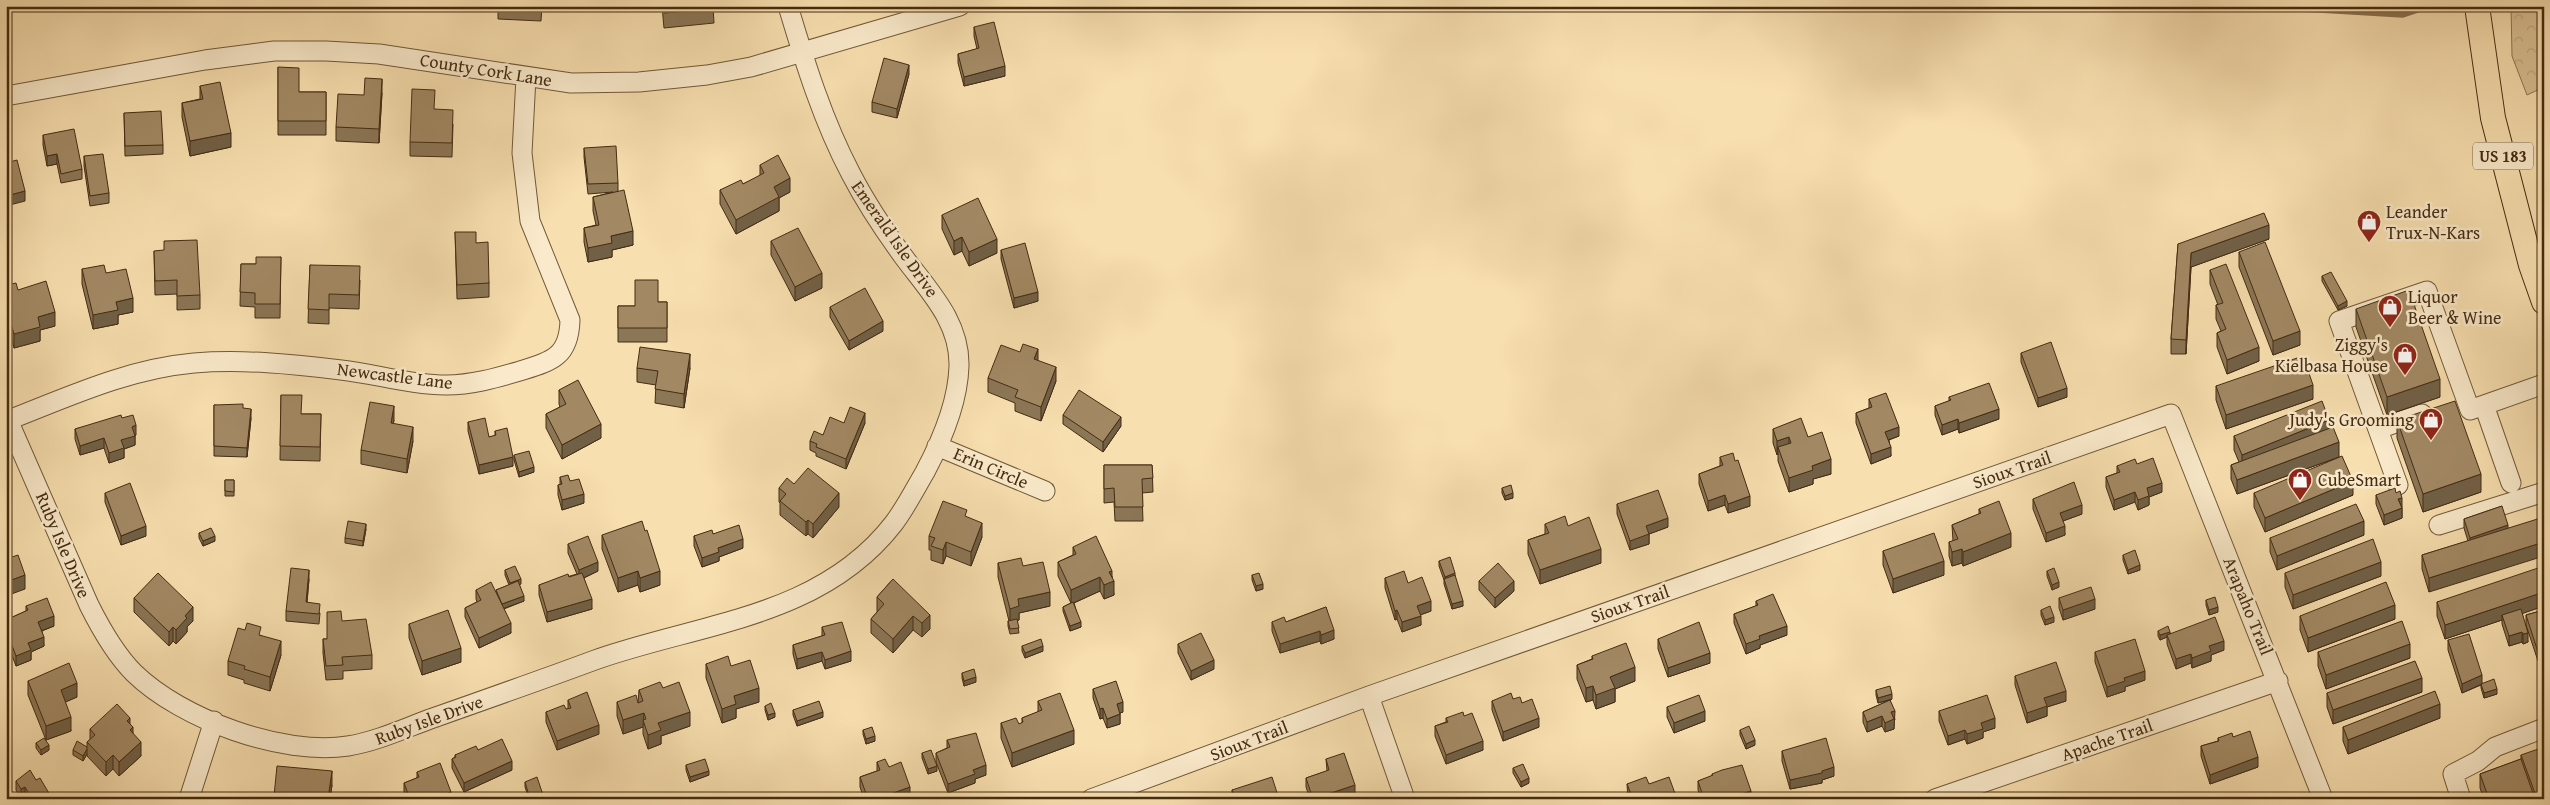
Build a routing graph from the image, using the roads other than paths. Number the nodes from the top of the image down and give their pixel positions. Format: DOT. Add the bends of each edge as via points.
graph roads {
  1 [pos="788,6"];
  2 [pos="960,6"];
  3 [pos="2478,6"];
  4 [pos="802,53"];
  5 [pos="526,76"];
  6 [pos="6,96"];
  7 [pos="2544,302"];
  8 [pos="2544,384"];
  9 [pos="2451,404"];
  10 [pos="2484,405"];
  11 [pos="2171,414"];
  12 [pos="7,421"];
  13 [pos="2378,429"];
  14 [pos="937,446"];
  15 [pos="2511,483"];
  16 [pos="2398,485"];
  17 [pos="1045,491"];
  18 [pos="2544,492"];
  19 [pos="2439,525"];
  20 [pos="2278,681"];
  21 [pos="1370,696"];
  22 [pos="214,721"];
  23 [pos="2544,728"];
  24 [pos="189,799"];
  25 [pos="1091,799"];
  26 [pos="1405,799"];
  27 [pos="1935,799"];
  28 [pos="2323,799"];
  29 [pos="2461,799"];
  1 -- 4 [label="street, Emerald Isle Drive"];
  2 -- 4 [label="street, County Cork Lane"];
  3 -- 7 [label="main road, US 183" via="2493,118 2531,265"];
  4 -- 5 [label="street, County Cork Lane" via="743,69 639,82 571,83"];
  4 -- 14 [label="street, Emerald Isle Drive" via="849,172 902,255 943,308 954,330 959,363 958,388"];
  5 -- 6 [label="street, County Cork Lane" via="379,54 274,51 205,60"];
  5 -- 12 [label="street, Newcastle Lane" via="522,153 530,221 570,320 564,348 550,362 487,381 446,385 342,370 251,362 193,363 108,380"];
  8 -- 10 [label="street"];
  9 -- 10 [label="street" via="2470,410"];
  9 -- 13 [label="street"];
  9 -- 13 [label="street" via="2427,291 2339,321"];
  10 -- 15 [label="street"];
  11 -- 20 [label="street, Arapaho Trail"];
  11 -- 21 [label="street, Sioux Trail"];
  12 -- 22 [label="street, Ruby Isle Drive" via="89,605 109,642 135,674 164,697"];
  13 -- 16 [label="street"];
  14 -- 17 [label="street, Erin Circle"];
  14 -- 22 [label="street, Ruby Isle Drive" via="907,504 879,541 845,571 784,605 602,658 366,742 324,748 304,746 240,732"];
  18 -- 19 [label="street"];
  20 -- 27 [label="street, Apache Trail"];
  20 -- 28 [label="street, Arapaho Trail"];
  21 -- 25 [label="street, Sioux Trail"];
  21 -- 26 [label="street"];
  22 -- 24 [label="street"];
  23 -- 29 [label="street" via="2496,747 2453,774"];
}
